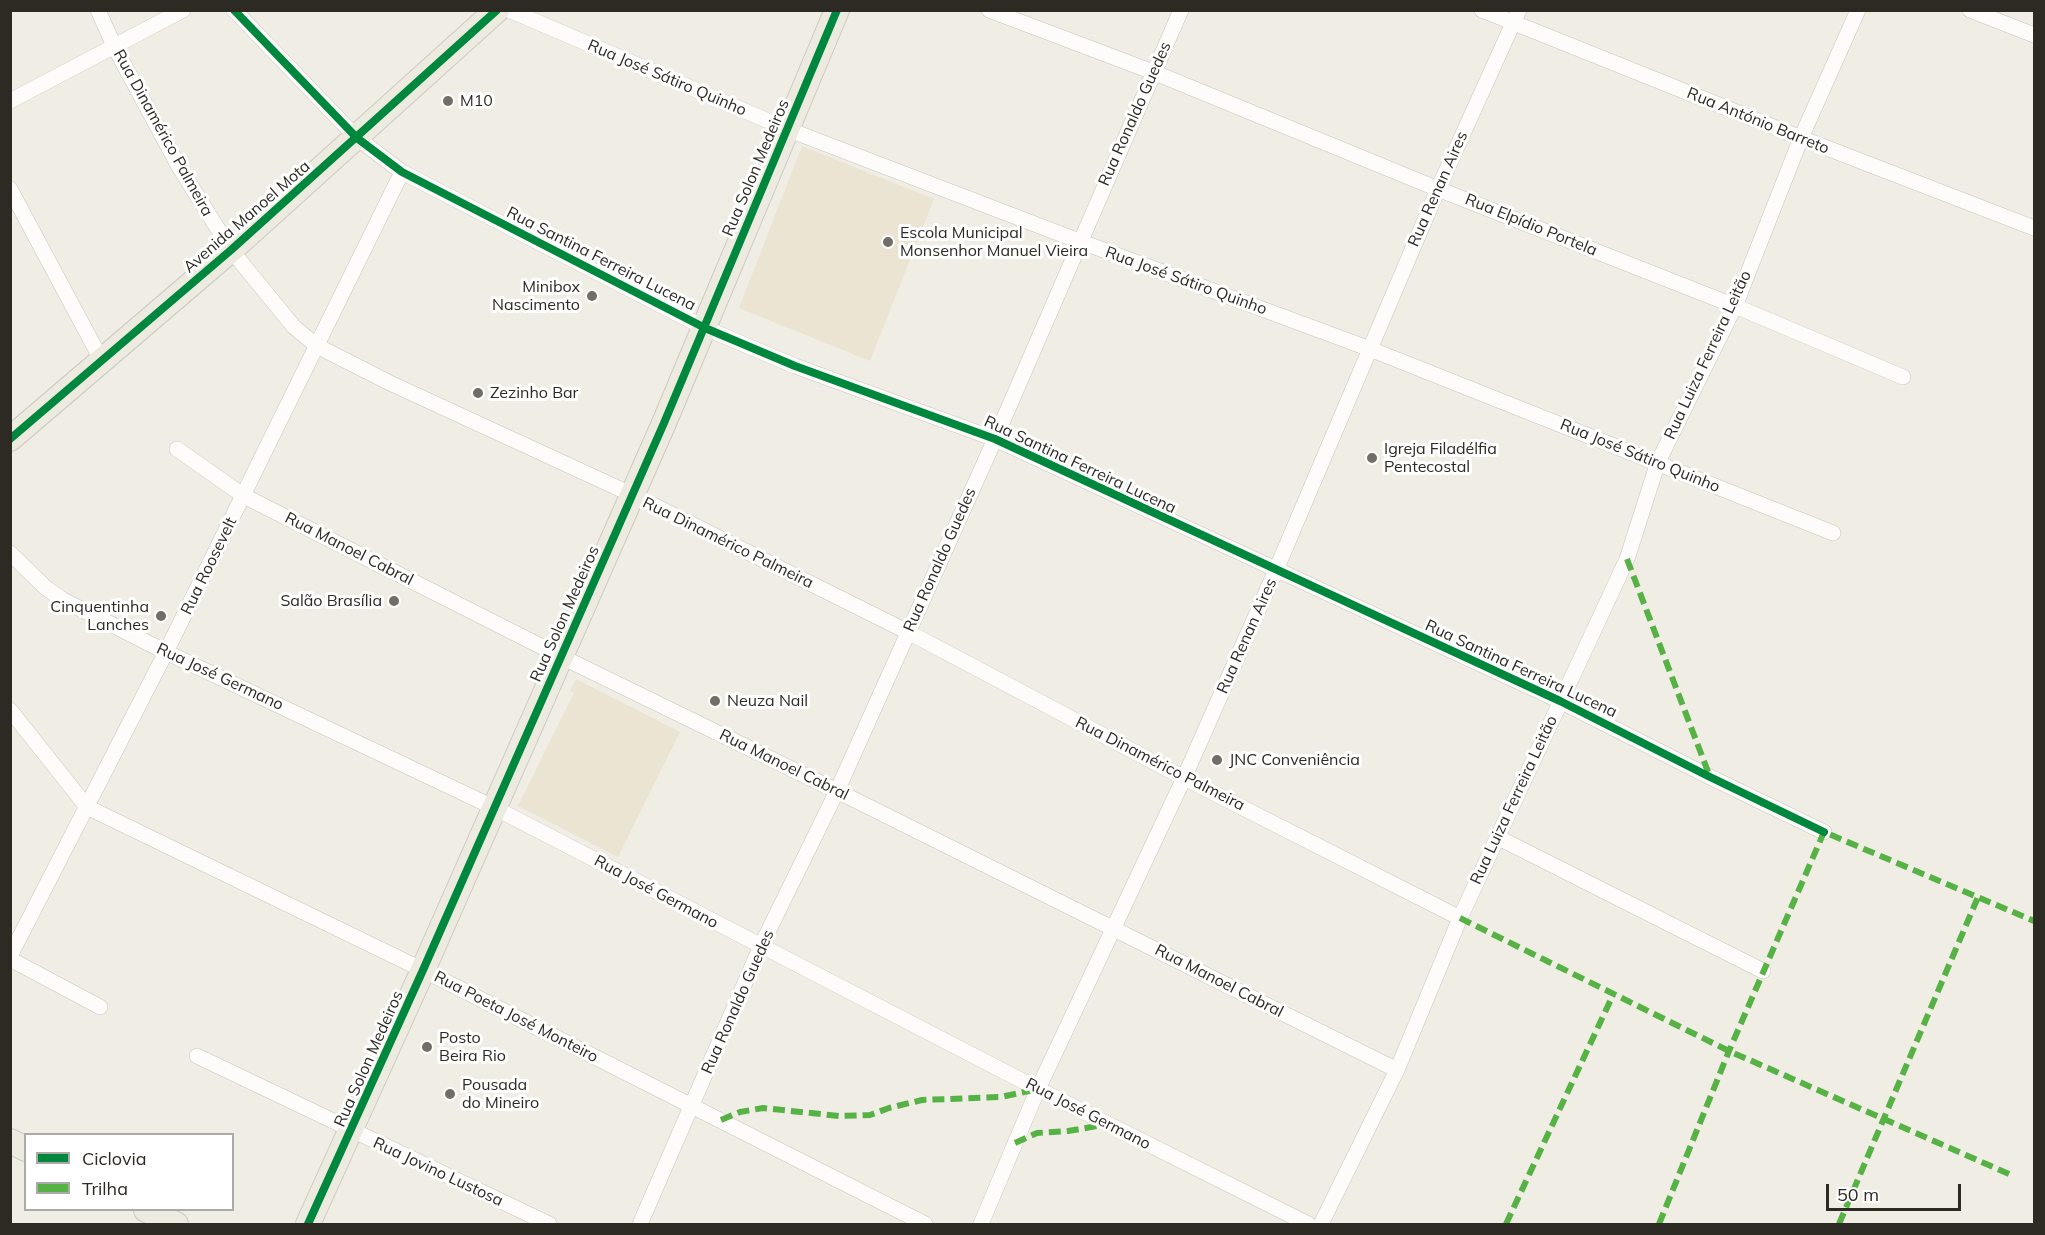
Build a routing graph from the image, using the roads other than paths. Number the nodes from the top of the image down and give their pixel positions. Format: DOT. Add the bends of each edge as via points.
graph roads {
  1 [pos="98,10"];
  2 [pos="183,10"];
  3 [pos="234,10"];
  4 [pos="497,10"];
  5 [pos="509,10"];
  6 [pos="837,10"];
  7 [pos="989,10"];
  8 [pos="1181,10"];
  9 [pos="1482,10"];
  10 [pos="1858,10"];
  11 [pos="1970,10"];
  12 [pos="1516,17"];
  13 [pos="2034,35"];
  14 [pos="115,48"];
  15 [pos="1153,72"];
  16 [pos="10,101"];
  17 [pos="787,129"];
  18 [pos="357,138"];
  19 [pos="1801,138"];
  20 [pos="402,172"];
  21 [pos="10,189"];
  22 [pos="1438,189"];
  23 [pos="2034,228"];
  24 [pos="1079,241"];
  25 [pos="231,250"];
  26 [pos="1734,306"];
  27 [pos="705,328"];
  28 [pos="318,346"];
  29 [pos="1370,350"];
  30 [pos="102,361"];
  31 [pos="1903,377"];
  32 [pos="10,439"];
  33 [pos="995,439"];
  34 [pos="177,449"];
  35 [pos="1658,462"];
  36 [pos="633,495"];
  37 [pos="244,496"];
  38 [pos="1833,533"];
  39 [pos="10,553"];
  40 [pos="1276,570"];
  41 [pos="908,632"];
  42 [pos="166,652"];
  43 [pos="562,657"];
  44 [pos="1560,701"];
  45 [pos="10,710"];
  46 [pos="1184,778"];
  47 [pos="837,790"];
  48 [pos="87,807"];
  49 [pos="495,808"];
  50 [pos="1824,832"];
  51 [pos="1497,837"];
  52 [pos="1460,918"];
  53 [pos="1114,928"];
  54 [pos="761,946"];
  55 [pos="10,958"];
  56 [pos="423,970"];
  57 [pos="1763,971"];
  58 [pos="100,1007"];
  59 [pos="197,1056"];
  60 [pos="1397,1070"];
  61 [pos="1038,1089"];
  62 [pos="692,1106"];
  63 [pos="351,1130"];
  64 [pos="10,1141"];
  65 [pos="24,1148"];
  66 [pos="150,1211"];
  67 [pos="176,1224"];
  68 [pos="308,1224"];
  69 [pos="549,1224"];
  70 [pos="640,1224"];
  71 [pos="925,1224"];
  72 [pos="981,1224"];
  73 [pos="1308,1224"];
  74 [pos="1321,1224"];
  1 -- 14 [label="street, Rua Dinamérico Palmeira"];
  2 -- 14 [label="street"];
  3 -- 18 [label="street, Rua Santina Ferreira Lucena"];
  4 -- 18 [label="main road, Avenida Manoel Mota"];
  5 -- 17 [label="street, Rua José Sátiro Quinho"];
  6 -- 17 [label="main road, Rua Solon Medeiros"];
  7 -- 15 [label="street, Rua Elpídio Portela"];
  8 -- 15 [label="street, Rua Ronaldo Guedes"];
  9 -- 12 [label="street, Rua António Barreto"];
  10 -- 19 [label="street, Rua Luiza Ferreira Leitão"];
  11 -- 13 [label="street"];
  12 -- 19 [label="street, Rua António Barreto"];
  12 -- 22 [label="street, Rua Renan Aires"];
  14 -- 16 [label="street"];
  14 -- 25 [label="street, Rua Dinamérico Palmeira" via="183,174"];
  15 -- 22 [label="street, Rua Elpídio Portela"];
  15 -- 24 [label="street, Rua Ronaldo Guedes"];
  17 -- 24 [label="street, Rua José Sátiro Quinho"];
  17 -- 27 [label="main road, Rua Solon Medeiros"];
  18 -- 20 [label="street, Rua Santina Ferreira Lucena"];
  18 -- 25 [label="main road, Avenida Manoel Mota"];
  19 -- 23 [label="street, Rua António Barreto"];
  19 -- 26 [label="street, Rua Luiza Ferreira Leitão"];
  20 -- 27 [label="street, Rua Santina Ferreira Lucena"];
  20 -- 28 [label="street, Rua Roosevelt"];
  21 -- 30 [label="street"];
  22 -- 26 [label="street, Rua Elpídio Portela"];
  22 -- 29 [label="street, Rua Renan Aires"];
  24 -- 29 [label="street, Rua José Sátiro Quinho"];
  24 -- 33 [label="street, Rua Ronaldo Guedes"];
  25 -- 28 [label="street, Rua Dinamérico Palmeira" via="294,327"];
  25 -- 30 [label="main road, Avenida Manoel Mota"];
  26 -- 31 [label="street, Rua Elpídio Portela"];
  26 -- 35 [label="street, Rua Luiza Ferreira Leitão"];
  27 -- 33 [label="street, Rua Santina Ferreira Lucena" via="795,366"];
  27 -- 36 [label="main road, Rua Solon Medeiros"];
  28 -- 36 [label="street, Rua Dinamérico Palmeira"];
  28 -- 37 [label="street, Rua Roosevelt"];
  29 -- 35 [label="street, Rua José Sátiro Quinho"];
  29 -- 40 [label="street, Rua Renan Aires"];
  30 -- 32 [label="main road, Avenida Manoel Mota"];
  33 -- 40 [label="street, Rua Santina Ferreira Lucena"];
  33 -- 41 [label="street, Rua Ronaldo Guedes"];
  34 -- 37 [label="street, Rua Manoel Cabral"];
  35 -- 38 [label="street, Rua José Sátiro Quinho"];
  35 -- 44 [label="street, Rua Luiza Ferreira Leitão" via="1627,559"];
  36 -- 41 [label="street, Rua Dinamérico Palmeira"];
  36 -- 43 [label="main road, Rua Solon Medeiros"];
  37 -- 42 [label="street, Rua Roosevelt"];
  37 -- 43 [label="street, Rua Manoel Cabral"];
  39 -- 42 [label="street, Rua José Germano" via="63,600"];
  40 -- 44 [label="street, Rua Santina Ferreira Lucena"];
  40 -- 46 [label="street, Rua Renan Aires"];
  41 -- 46 [label="street, Rua Dinamérico Palmeira"];
  41 -- 47 [label="street, Rua Ronaldo Guedes"];
  42 -- 48 [label="street, Rua Roosevelt"];
  42 -- 49 [label="street, Rua José Germano"];
  43 -- 47 [label="street, Rua Manoel Cabral"];
  43 -- 49 [label="main road, Rua Solon Medeiros"];
  44 -- 50 [label="street, Rua Santina Ferreira Lucena"];
  44 -- 51 [label="street, Rua Luiza Ferreira Leitão"];
  45 -- 48 [label="street, Rua Poeta José Monteiro"];
  46 -- 52 [label="street, Rua Dinamérico Palmeira"];
  46 -- 53 [label="street, Rua Renan Aires"];
  47 -- 53 [label="street, Rua Manoel Cabral"];
  47 -- 54 [label="street, Rua Ronaldo Guedes"];
  48 -- 55 [label="street, Rua Roosevelt"];
  48 -- 56 [label="street, Rua Poeta José Monteiro"];
  49 -- 54 [label="street, Rua José Germano"];
  49 -- 56 [label="main road, Rua Solon Medeiros"];
  51 -- 52 [label="street, Rua Luiza Ferreira Leitão"];
  51 -- 57 [label="street"];
  52 -- 60 [label="street, Rua Luiza Ferreira Leitão"];
  53 -- 60 [label="street, Rua Manoel Cabral"];
  53 -- 61 [label="street, Rua Renan Aires"];
  54 -- 61 [label="street, Rua José Germano"];
  54 -- 62 [label="street, Rua Ronaldo Guedes"];
  55 -- 58 [label="street"];
  56 -- 62 [label="street, Rua Poeta José Monteiro"];
  56 -- 63 [label="main road, Rua Solon Medeiros"];
  59 -- 63 [label="street, Rua Jovino Lustosa"];
  60 -- 74 [label="street, Rua Luiza Ferreira Leitão"];
  61 -- 72 [label="street, Rua Renan Aires"];
  61 -- 73 [label="street, Rua José Germano"];
  62 -- 70 [label="street, Rua Ronaldo Guedes"];
  62 -- 71 [label="street, Rua Poeta José Monteiro"];
  63 -- 68 [label="main road, Rua Solon Medeiros"];
  63 -- 69 [label="street, Rua Jovino Lustosa"];
  64 -- 65 [label="main road"];
  66 -- 67 [label="main road"];
}
